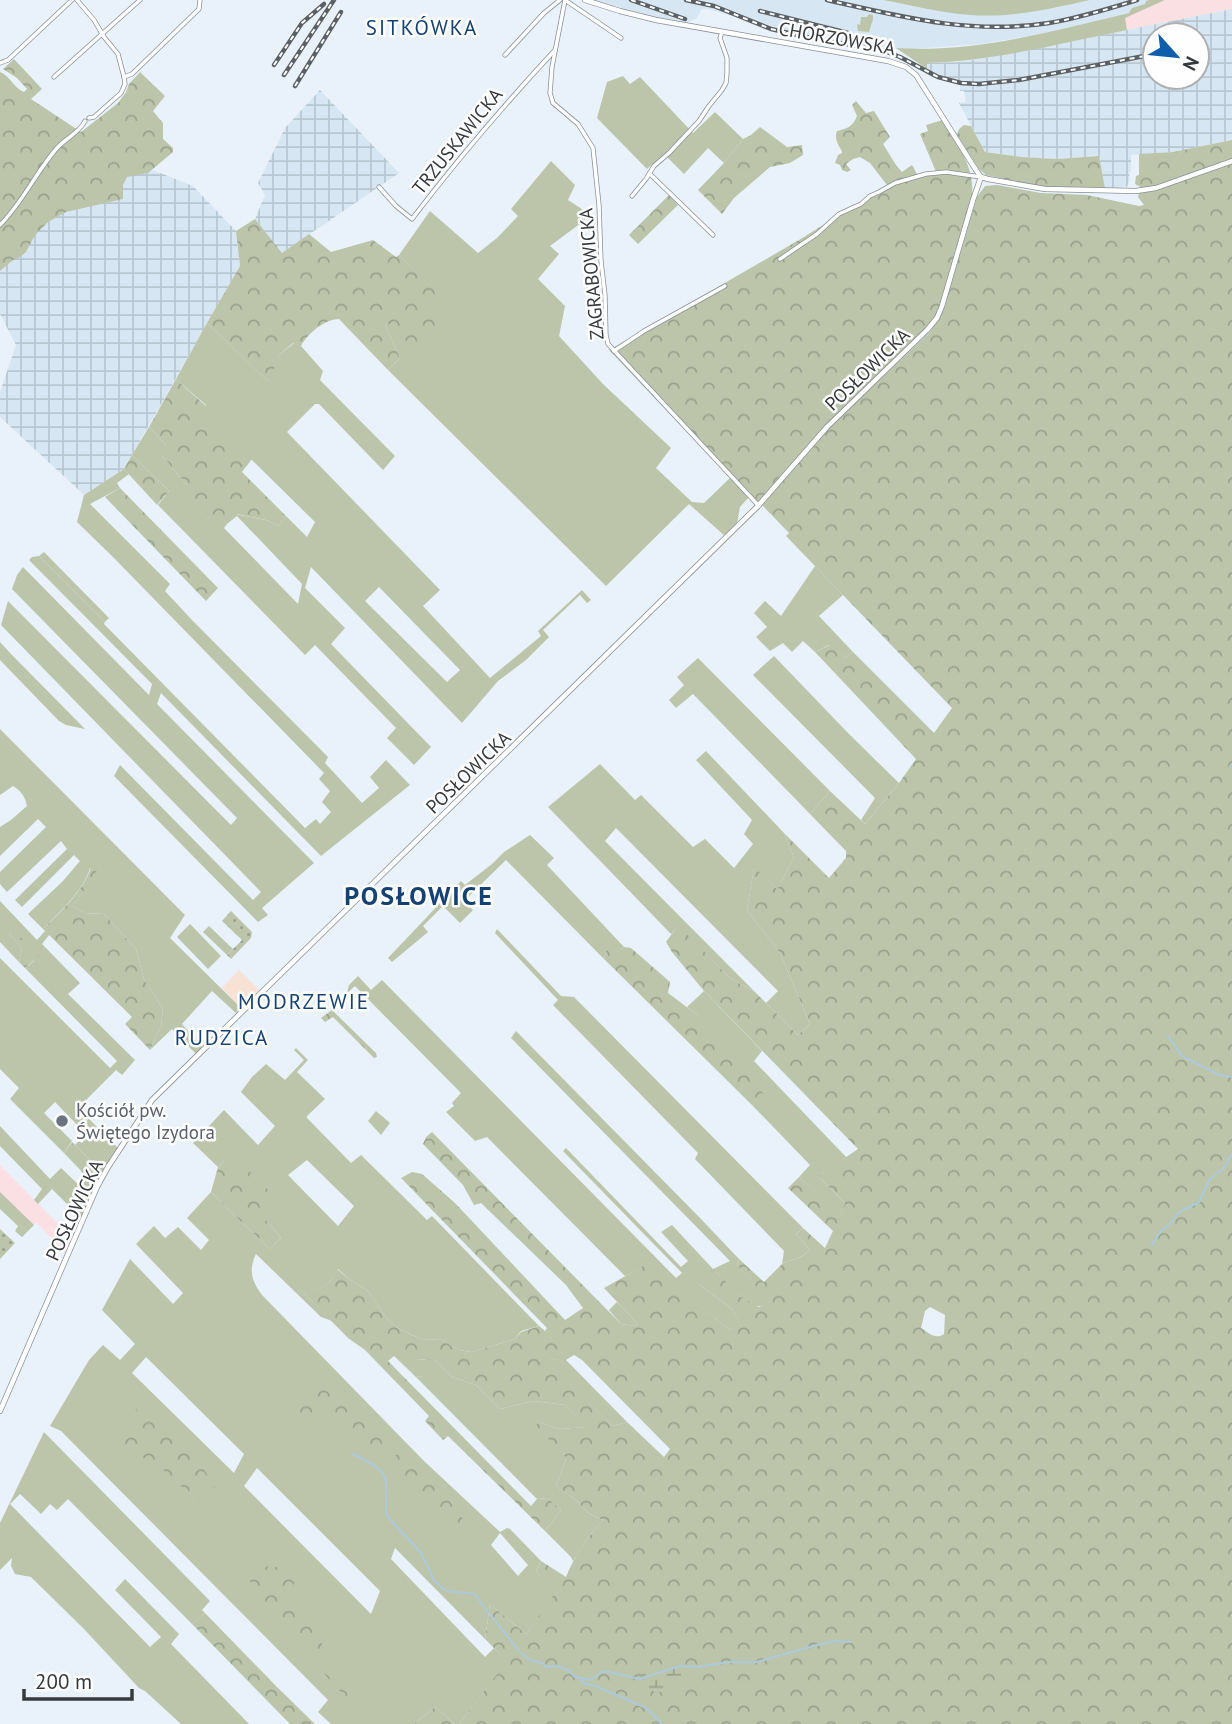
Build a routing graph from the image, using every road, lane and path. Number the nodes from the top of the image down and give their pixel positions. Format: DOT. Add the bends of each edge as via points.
graph roads {
  1 [pos="75,0"];
  2 [pos="140,0"];
  3 [pos="200,0"];
  4 [pos="563,0"];
  5 [pos="585,0"];
  6 [pos="722,32"];
  7 [pos="103,35"];
  8 [pos="621,38"];
  9 [pos="556,48"];
  10 [pos="505,55"];
  11 [pos="0,63"];
  12 [pos="54,77"];
  13 [pos="124,77"];
  14 [pos="1232,161"];
  15 [pos="650,174"];
  16 [pos="981,177"];
  17 [pos="379,187"];
  18 [pos="632,196"];
  19 [pos="0,225"];
  20 [pos="712,235"];
  21 [pos="780,259"];
  22 [pos="725,286"];
  23 [pos="614,351"];
  24 [pos="759,506"];
  25 [pos="0,1411"];
  1 -- 7 [label="street"];
  1 -- 11 [label="street" via="8,61"];
  2 -- 7 [label="street"];
  3 -- 13 [label="street" via="199,9 132,75"];
  4 -- 8 [label="street"];
  4 -- 9 [label="street, ZAGRABOWICKA"];
  4 -- 10 [label="street" via="544,13"];
  5 -- 6 [label="street, CHORZOWSKA" via="644,18"];
  6 -- 15 [label="street" via="726,83 699,121"];
  6 -- 16 [label="street, CHORZOWSKA" via="906,66 927,90"];
  7 -- 12 [label="street"];
  7 -- 13 [label="street" via="118,54"];
  9 -- 17 [label="street, TRZUSKAWICKA" via="412,219"];
  9 -- 23 [label="street, ZAGRABOWICKA" via="550,88 553,103 578,124 593,148 606,335"];
  13 -- 19 [label="street" via="124,89 117,98 57,149"];
  14 -- 16 [label="street" via="1141,190 1045,189"];
  15 -- 18 [label="street"];
  15 -- 20 [label="street"];
  16 -- 21 [label="street" via="946,172 895,183 839,215"];
  16 -- 24 [label="street, POSŁOWICKA" via="936,318 827,427"];
  22 -- 23 [label="street"];
  23 -- 24 [label="street, ZAGRABOWICKA"];
  24 -- 25 [label="street, POSŁOWICKA" via="152,1100 97,1187"];
}
